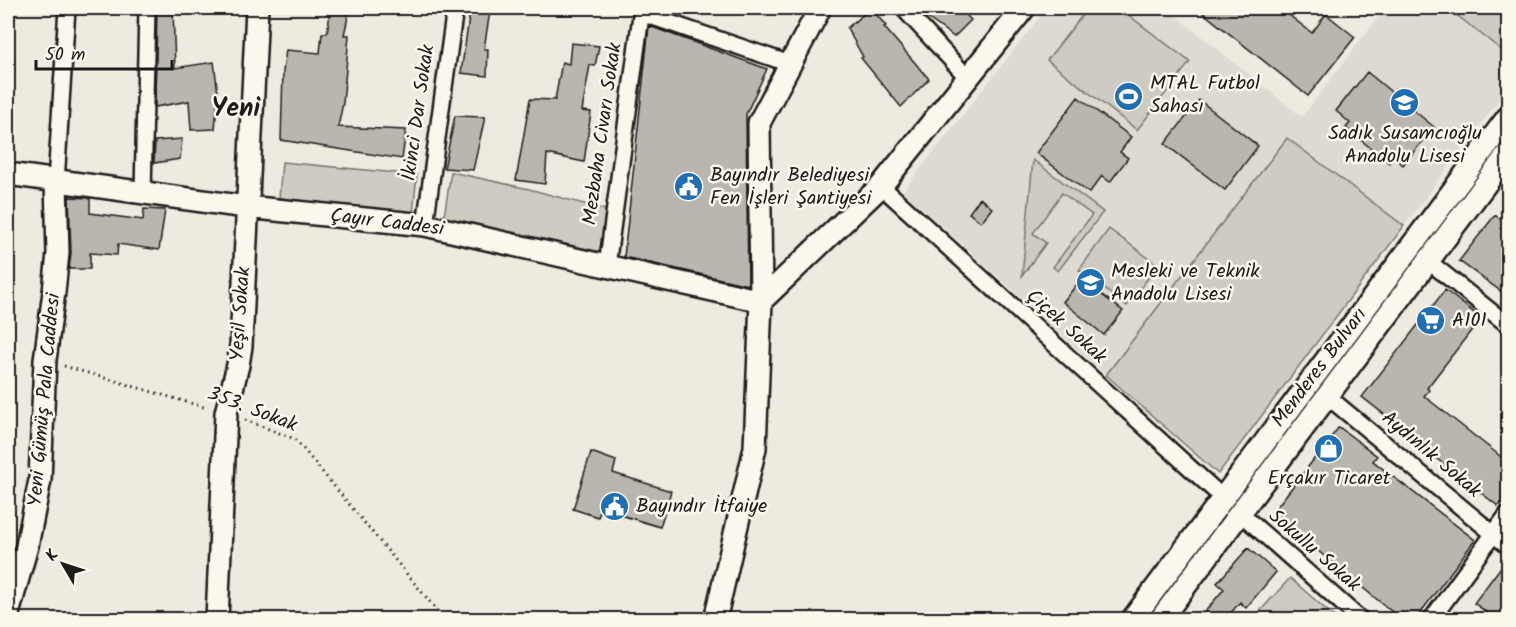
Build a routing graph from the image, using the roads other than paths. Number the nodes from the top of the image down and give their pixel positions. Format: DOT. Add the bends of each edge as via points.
graph roads {
  1 [pos="67,8"];
  2 [pos="147,8"];
  3 [pos="257,8"];
  4 [pos="455,8"];
  5 [pos="820,8"];
  6 [pos="903,8"];
  7 [pos="1024,8"];
  8 [pos="641,10"];
  9 [pos="790,64"];
  10 [pos="968,78"];
  11 [pos="1509,117"];
  12 [pos="1509,154"];
  13 [pos="8,174"];
  14 [pos="56,182"];
  15 [pos="882,186"];
  16 [pos="143,193"];
  17 [pos="246,207"];
  18 [pos="425,225"];
  19 [pos="1428,261"];
  20 [pos="607,266"];
  21 [pos="761,301"];
  22 [pos="1509,325"];
  23 [pos="1327,396"];
  24 [pos="1223,498"];
  25 [pos="1240,513"];
  26 [pos="1509,514"];
  27 [pos="1493,534"];
  28 [pos="1509,546"];
  29 [pos="8,614"];
  30 [pos="217,620"];
  31 [pos="715,620"];
  32 [pos="1132,620"];
  33 [pos="1160,620"];
  34 [pos="1361,620"];
  35 [pos="1431,620"];
  1 -- 14 [label="street"];
  2 -- 16 [label="street"];
  3 -- 17 [label="street, Yeşil Sokak"];
  4 -- 18 [label="street, İkinci Dar Sokak"];
  5 -- 9 [label="street"];
  6 -- 10 [label="street"];
  7 -- 10 [label="street"];
  8 -- 9 [label="street"];
  8 -- 20 [label="street, Mezbaha Civarı Sokak"];
  9 -- 21 [label="street" via="759,123"];
  10 -- 15 [label="street"];
  11 -- 24 [label="street, Menderes Bulvarı"];
  12 -- 19 [label="street, Menderes Bulvarı"];
  13 -- 14 [label="street, Çayır Caddesi"];
  14 -- 16 [label="street, Çayır Caddesi"];
  14 -- 29 [label="street, Yeni Gümüş Pala Caddesi" via="58,253 45,360 40,480"];
  15 -- 21 [label="street"];
  15 -- 24 [label="street, Çiçek Sokak"];
  16 -- 17 [label="street, Çayır Caddesi"];
  17 -- 18 [label="street, Çayır Caddesi"];
  17 -- 30 [label="street, Yeşil Sokak" via="241,346 226,414"];
  18 -- 20 [label="street, Çayır Caddesi"];
  19 -- 22 [label="street"];
  19 -- 23 [label="street, Menderes Bulvarı"];
  20 -- 21 [label="street, Çayır Caddesi"];
  21 -- 31 [label="street" via="755,448"];
  23 -- 25 [label="street, Menderes Bulvarı"];
  23 -- 27 [label="street, Aydınlık Sokak"];
  24 -- 32 [label="street, Menderes Bulvarı"];
  25 -- 33 [label="street, Menderes Bulvarı"];
  25 -- 34 [label="street, Sokullu Sokak"];
  26 -- 27 [label="street"];
  27 -- 28 [label="street, Aydınlık Sokak"];
  27 -- 35 [label="street"];
}
